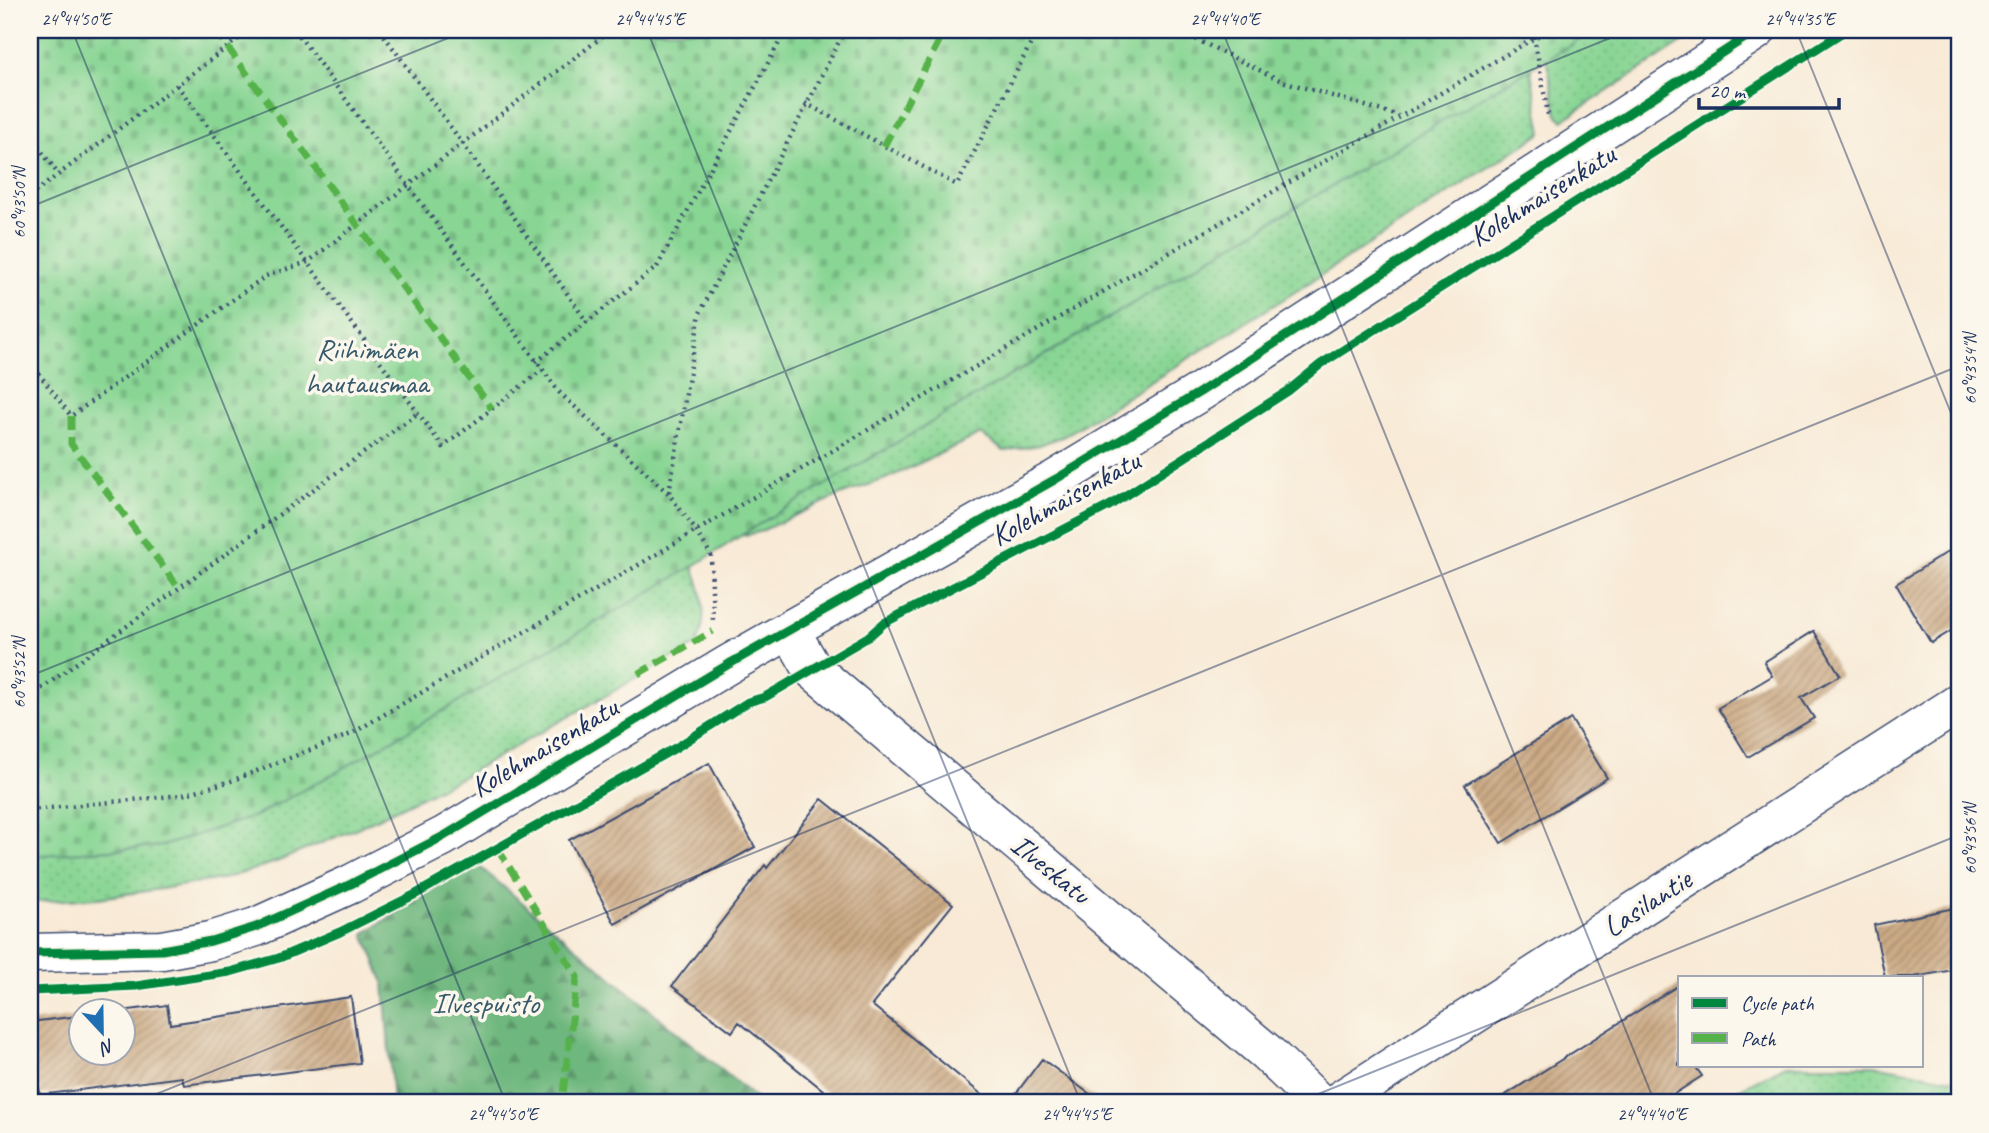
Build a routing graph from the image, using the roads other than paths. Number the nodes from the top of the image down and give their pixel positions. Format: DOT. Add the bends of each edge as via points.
graph roads {
  1 [pos="1757,30"];
  2 [pos="790,630"];
  3 [pos="1959,703"];
  4 [pos="30,953"];
  5 [pos="1319,1103"];
  6 [pos="1336,1103"];
  1 -- 2 [label="street, Kolehmaisenkatu" via="1200,392"];
  2 -- 4 [label="street, Kolehmaisenkatu" via="444,836 256,927 162,950"];
  2 -- 5 [label="street, Ilveskatu" via="813,670 1256,1043"];
  3 -- 6 [label="street, Lasilantie"];
}
